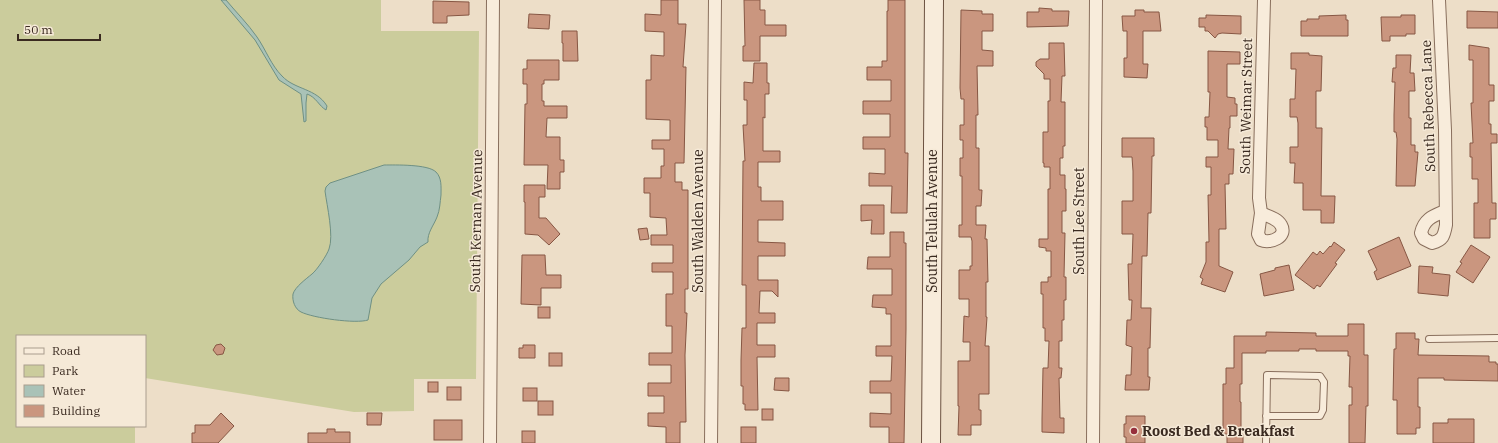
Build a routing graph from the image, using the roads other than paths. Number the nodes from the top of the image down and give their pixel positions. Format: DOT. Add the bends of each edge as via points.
graph roads {
  1 [pos="493,0"];
  2 [pos="715,0"];
  3 [pos="934,0"];
  4 [pos="1096,0"];
  5 [pos="1264,0"];
  6 [pos="1439,0"];
  7 [pos="1445,210"];
  8 [pos="1261,213"];
  9 [pos="1498,338"];
  10 [pos="1429,339"];
  11 [pos="1266,416"];
  12 [pos="490,443"];
  13 [pos="711,443"];
  14 [pos="931,443"];
  15 [pos="1093,443"];
  16 [pos="1266,443"];
  1 -- 12 [label="street, South Kernan Avenue"];
  2 -- 13 [label="street, South Walden Avenue"];
  3 -- 14 [label="street, South Telulah Avenue"];
  4 -- 15 [label="street, South Lee Street"];
  5 -- 8 [label="street, South Weimar Street" via="1259,198"];
  6 -- 7 [label="street, South Rebecca Lane" via="1445,130"];
  9 -- 10 [label="lane"];
  11 -- 11 [label="lane" via="1267,376 1320,376 1324,382 1323,410 1320,416"];
  11 -- 16 [label="lane"];
}
